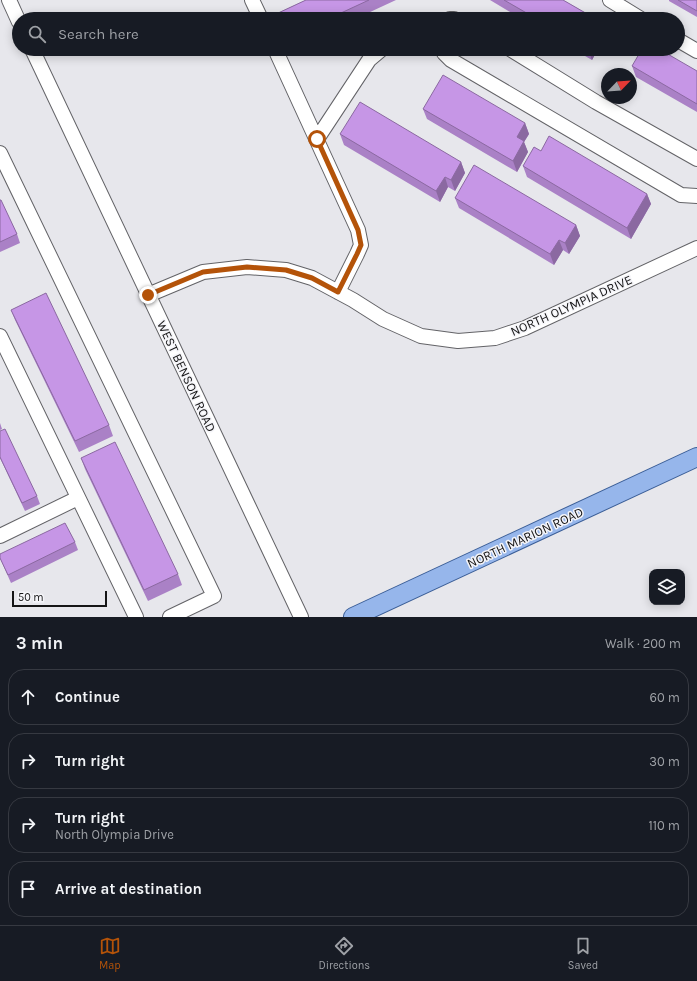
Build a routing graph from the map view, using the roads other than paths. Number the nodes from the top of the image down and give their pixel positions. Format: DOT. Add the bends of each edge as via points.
graph roads {
  1 [pos="8,0"];
  2 [pos="610,0"];
  3 [pos="255,1"];
  4 [pos="14,12"];
  5 [pos="259,12"];
  6 [pos="630,12"];
  7 [pos="685,44"];
  8 [pos="697,51"];
  9 [pos="35,56"];
  10 [pos="278,56"];
  11 [pos="374,56"];
  12 [pos="447,56"];
  13 [pos="521,56"];
  14 [pos="317,139"];
  15 [pos="0,153"];
  16 [pos="697,159"];
  17 [pos="697,196"];
  18 [pos="697,248"];
  19 [pos="338,292"];
  20 [pos="148,295"];
  21 [pos="0,336"];
  22 [pos="697,457"];
  23 [pos="78,498"];
  24 [pos="0,536"];
  25 [pos="136,617"];
  26 [pos="170,617"];
  27 [pos="301,617"];
  28 [pos="353,617"];
  1 -- 4 [label="street"];
  2 -- 6 [label="street"];
  3 -- 5 [label="street"];
  7 -- 8 [label="street"];
  9 -- 20 [label="street, WEST BENSON ROAD"];
  10 -- 14 [label="street"];
  11 -- 14 [label="street"];
  12 -- 17 [label="street" via="681,195"];
  13 -- 16 [label="street"];
  14 -- 19 [label="street" via="358,230 361,245"];
  15 -- 26 [label="street" via="214,596"];
  18 -- 19 [label="street, NORTH OLYMPIA DRIVE" via="525,328 495,338 458,341 421,336 383,319"];
  19 -- 20 [label="street, NORTH OLYMPIA DRIVE" via="312,278 286,270 247,267 203,272"];
  20 -- 27 [label="street, WEST BENSON ROAD"];
  21 -- 23 [label="street"];
  22 -- 28 [label="main road, NORTH MARION ROAD"];
  23 -- 24 [label="street"];
  23 -- 25 [label="street"];
}
